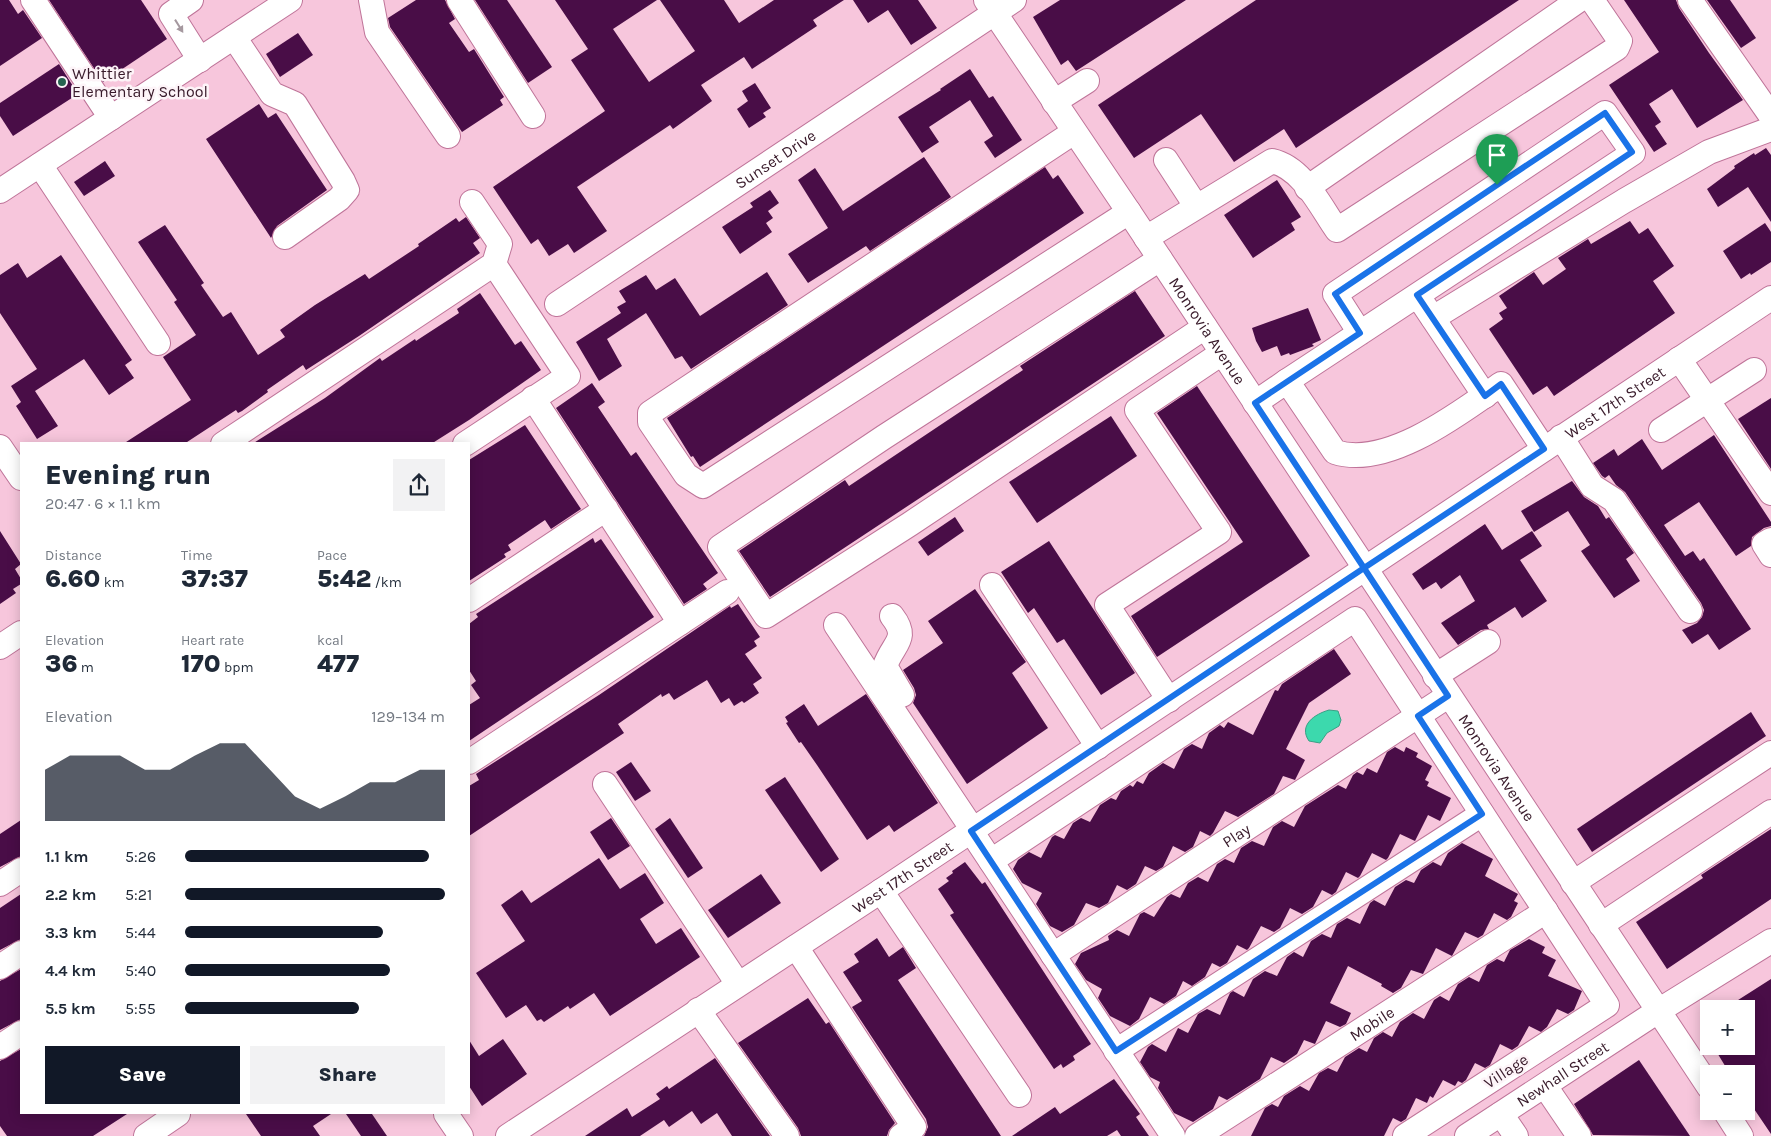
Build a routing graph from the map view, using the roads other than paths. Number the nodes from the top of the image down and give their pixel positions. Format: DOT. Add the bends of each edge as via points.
graph roads {
  1 [pos="33,0"];
  2 [pos="192,0"];
  3 [pos="290,0"];
  4 [pos="371,0"];
  5 [pos="459,0"];
  6 [pos="1014,0"];
  7 [pos="1579,0"];
  8 [pos="1592,0"];
  9 [pos="1690,0"];
  10 [pos="990,6"];
  11 [pos="234,36"];
  12 [pos="200,60"];
  13 [pos="1087,81"];
  14 [pos="1054,102"];
  15 [pos="533,116"];
  16 [pos="1771,116"];
  17 [pos="111,118"];
  18 [pos="1771,129"];
  19 [pos="1074,132"];
  20 [pos="448,136"];
  21 [pos="1166,160"];
  22 [pos="40,165"];
  23 [pos="1307,188"];
  24 [pos="0,192"];
  25 [pos="472,202"];
  26 [pos="1196,206"];
  27 [pos="1129,212"];
  28 [pos="286,237"];
  29 [pos="1146,238"];
  30 [pos="1160,259"];
  31 [pos="494,264"];
  32 [pos="1417,295"];
  33 [pos="1771,298"];
  34 [pos="558,304"];
  35 [pos="1433,318"];
  36 [pos="1205,327"];
  37 [pos="1360,333"];
  38 [pos="158,343"];
  39 [pos="1222,353"];
  40 [pos="1679,359"];
  41 [pos="1754,370"];
  42 [pos="1287,381"];
  43 [pos="1485,396"];
  44 [pos="533,398"];
  45 [pos="1708,400"];
  46 [pos="1255,403"];
  47 [pos="1661,430"];
  48 [pos="226,442"];
  49 [pos="468,442"];
  50 [pos="1553,443"];
  51 [pos="0,446"];
  52 [pos="13,478"];
  53 [pos="1771,493"];
  54 [pos="606,509"];
  55 [pos="1771,540"];
  56 [pos="1771,555"];
  57 [pos="1364,568"];
  58 [pos="992,585"];
  59 [pos="727,592"];
  60 [pos="470,599"];
  61 [pos="1690,611"];
  62 [pos="892,616"];
  63 [pos="680,623"];
  64 [pos="836,625"];
  65 [pos="20,634"];
  66 [pos="1488,642"];
  67 [pos="0,647"];
  68 [pos="1435,676"];
  69 [pos="1448,696"];
  70 [pos="1169,700"];
  71 [pos="1418,716"];
  72 [pos="1098,746"];
  73 [pos="1771,753"];
  74 [pos="470,761"];
  75 [pos="605,784"];
  76 [pos="1771,812"];
  77 [pos="1482,814"];
  78 [pos="976,827"];
  79 [pos="991,861"];
  80 [pos="20,871"];
  81 [pos="1573,883"];
  82 [pos="0,884"];
  83 [pos="881,891"];
  84 [pos="1546,911"];
  85 [pos="1601,925"];
  86 [pos="1771,941"];
  87 [pos="796,947"];
  88 [pos="20,954"];
  89 [pos="1053,955"];
  90 [pos="0,967"];
  91 [pos="738,984"];
  92 [pos="698,1010"];
  93 [pos="1658,1011"];
  94 [pos="20,1034"];
  95 [pos="0,1047"];
  96 [pos="1116,1051"];
  97 [pos="1700,1074"];
  98 [pos="1545,1086"];
  99 [pos="1019,1095"];
  100 [pos="178,1114"];
  101 [pos="446,1114"];
  102 [pos="1501,1114"];
  103 [pos="1731,1120"];
  104 [pos="146,1136"];
  105 [pos="461,1136"];
  106 [pos="508,1136"];
  107 [pos="787,1136"];
  108 [pos="901,1136"];
  109 [pos="1173,1136"];
  110 [pos="1198,1136"];
  111 [pos="1405,1136"];
  112 [pos="1467,1136"];
  113 [pos="1516,1136"];
  114 [pos="1579,1136"];
  115 [pos="1741,1136"];
  1 -- 17 [label="street"];
  2 -- 12 [label="street, one-way" via="171,14"];
  3 -- 11 [label="street"];
  4 -- 20 [label="street" via="377,32"];
  5 -- 15 [label="street"];
  6 -- 10 [label="street, Sunset Drive"];
  7 -- 23 [label="street"];
  8 -- 23 [label="street" via="1620,41 1617,48 1336,230"];
  9 -- 16 [label="street"];
  10 -- 14 [label="street, Monrovia Avenue"];
  10 -- 34 [label="street, Sunset Drive"];
  11 -- 12 [label="street"];
  11 -- 28 [label="street" via="272,94 295,104 347,190 339,200"];
  12 -- 17 [label="street"];
  13 -- 14 [label="street"];
  14 -- 19 [label="street, Monrovia Avenue"];
  17 -- 22 [label="street"];
  18 -- 35 [label="street" via="1709,152"];
  19 -- 27 [label="street, Monrovia Avenue"];
  19 -- 27 [label="street" via="650,413 650,422 655,430 686,474 703,486"];
  21 -- 26 [label="street"];
  22 -- 24 [label="street"];
  22 -- 38 [label="street"];
  23 -- 26 [label="street" via="1283,163 1272,161"];
  25 -- 31 [label="street" via="500,244"];
  26 -- 29 [label="street"];
  27 -- 29 [label="street, Monrovia Avenue"];
  29 -- 30 [label="street, Monrovia Avenue"];
  30 -- 36 [label="street, Monrovia Avenue"];
  30 -- 36 [label="street" via="720,547 766,616"];
  31 -- 44 [label="street" via="568,376"];
  31 -- 48 [label="street"];
  32 -- 35 [label="street"];
  32 -- 37 [label="street"];
  32 -- 37 [label="street" via="1632,152 1605,113 1335,294"];
  33 -- 40 [label="street, West 17th Street"];
  35 -- 43 [label="street"];
  36 -- 39 [label="street, Monrovia Avenue"];
  37 -- 42 [label="street"];
  39 -- 46 [label="street, Monrovia Avenue"];
  39 -- 70 [label="street" via="1137,410 1218,532 1106,605"];
  40 -- 45 [label="street"];
  40 -- 50 [label="street, West 17th Street"];
  41 -- 45 [label="street"];
  42 -- 43 [label="street" via="1335,452 1341,454 1399,447"];
  42 -- 46 [label="street"];
  43 -- 50 [label="street" via="1501,384"];
  44 -- 49 [label="street"];
  44 -- 54 [label="street"];
  45 -- 47 [label="street"];
  45 -- 53 [label="street"];
  46 -- 57 [label="street, Monrovia Avenue"];
  50 -- 57 [label="street, West 17th Street"];
  50 -- 61 [label="street" via="1592,486 1614,500"];
  51 -- 52 [label="street"];
  54 -- 60 [label="street"];
  54 -- 63 [label="street"];
  55 -- 56 [label="street" via="1764,544"];
  57 -- 68 [label="street, Monrovia Avenue"];
  57 -- 70 [label="street, West 17th Street"];
  58 -- 72 [label="street"];
  59 -- 63 [label="street"];
  62 -- 78 [label="street" via="901,627 902,634 885,670"];
  63 -- 74 [label="street"];
  64 -- 78 [label="street"];
  65 -- 67 [label="street"];
  66 -- 68 [label="street"];
  68 -- 69 [label="street, Monrovia Avenue"];
  69 -- 71 [label="street, Play"];
  69 -- 81 [label="street, Monrovia Avenue"];
  70 -- 72 [label="street, West 17th Street"];
  71 -- 77 [label="street"];
  71 -- 79 [label="street" via="1355,619"];
  71 -- 89 [label="street, Play"];
  72 -- 78 [label="street, West 17th Street"];
  73 -- 81 [label="street"];
  75 -- 91 [label="street"];
  76 -- 85 [label="street"];
  77 -- 84 [label="street"];
  77 -- 96 [label="street"];
  78 -- 79 [label="street"];
  78 -- 83 [label="street, West 17th Street"];
  79 -- 89 [label="street"];
  80 -- 82 [label="street"];
  81 -- 85 [label="street, Monrovia Avenue"];
  83 -- 87 [label="street, West 17th Street"];
  83 -- 99 [label="street"];
  84 -- 110 [label="street, Mobile"];
  84 -- 111 [label="street, Village" via="1607,1005"];
  85 -- 93 [label="street, Monrovia Avenue"];
  86 -- 93 [label="street, Newhall Street"];
  87 -- 91 [label="street, West 17th Street"];
  87 -- 108 [label="street" via="914,1127"];
  88 -- 90 [label="street"];
  89 -- 96 [label="street"];
  91 -- 92 [label="street, West 17th Street"];
  92 -- 106 [label="street, West 17th Street"];
  92 -- 107 [label="street"];
  93 -- 97 [label="street, Monrovia Avenue"];
  93 -- 98 [label="street, Newhall Street"];
  94 -- 95 [label="street"];
  96 -- 109 [label="street"];
  98 -- 102 [label="street, Newhall Street"];
  98 -- 114 [label="street"];
  100 -- 104 [label="street"];
  101 -- 105 [label="street"];
  102 -- 112 [label="street, Newhall Street"];
  102 -- 113 [label="street"];
  103 -- 115 [label="street"];
}
